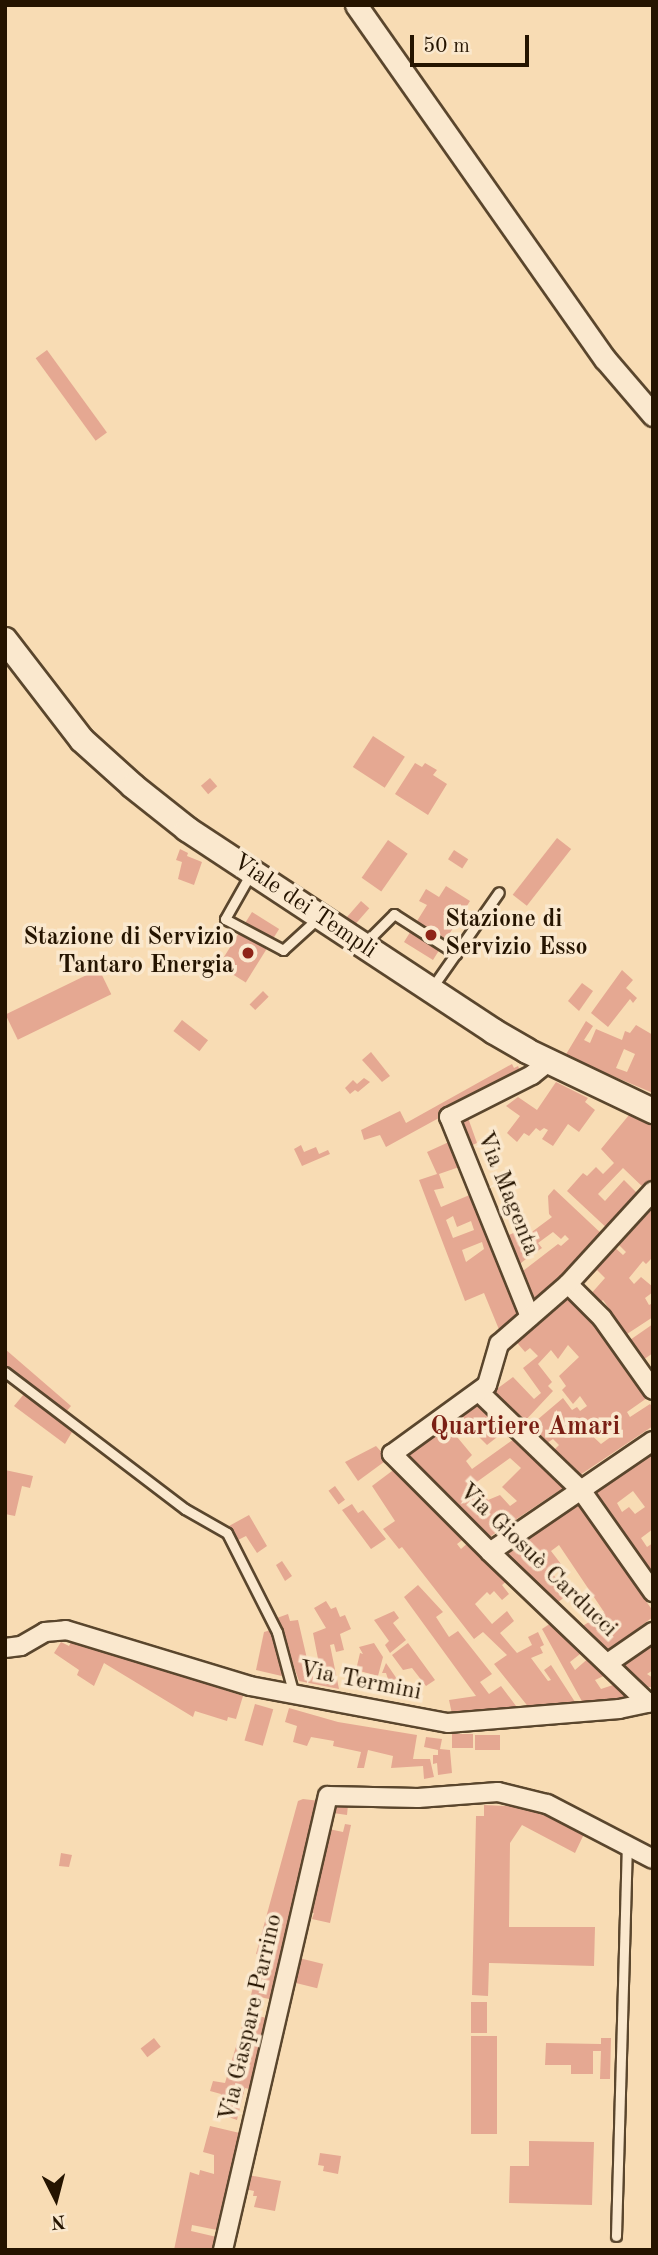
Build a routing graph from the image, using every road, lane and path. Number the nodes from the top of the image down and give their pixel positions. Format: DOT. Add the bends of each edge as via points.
graph roads {
  1 [pos="356,5"];
  2 [pos="653,415"];
  3 [pos="5,640"];
  4 [pos="252,872"];
  5 [pos="499,892"];
  6 [pos="320,917"];
  7 [pos="363,946"];
  8 [pos="456,954"];
  9 [pos="430,990"];
  10 [pos="549,1061"];
  11 [pos="653,1111"];
  12 [pos="653,1191"];
  13 [pos="568,1284"];
  14 [pos="530,1317"];
  15 [pos="5,1371"];
  16 [pos="653,1390"];
  17 [pos="479,1392"];
  18 [pos="653,1441"];
  19 [pos="581,1490"];
  20 [pos="490,1552"];
  21 [pos="653,1592"];
  22 [pos="653,1632"];
  23 [pos="5,1648"];
  24 [pos="608,1663"];
  25 [pos="294,1695"];
  26 [pos="650,1702"];
  27 [pos="626,1847"];
  28 [pos="653,1859"];
  29 [pos="616,2236"];
  30 [pos="223,2250"];
  1 -- 2 [label="street" via="605,359"];
  3 -- 4 [label="main road, Viale dei Templi" via="82,740 176,820"];
  4 -- 6 [label="main road, Viale dei Templi"];
  4 -- 6 [label="lane" via="225,919 284,950"];
  5 -- 8 [label="lane"];
  6 -- 7 [label="main road, Viale dei Templi"];
  7 -- 8 [label="lane" via="394,914"];
  7 -- 9 [label="main road, Viale dei Templi"];
  8 -- 9 [label="lane"];
  9 -- 10 [label="main road, Viale dei Templi"];
  10 -- 11 [label="main road, Viale dei Templi"];
  10 -- 14 [label="street, Via Magenta" via="532,1075 449,1118"];
  12 -- 13 [label="street"];
  13 -- 14 [label="street"];
  13 -- 16 [label="street" via="602,1318"];
  14 -- 17 [label="street" via="499,1344 487,1385"];
  15 -- 25 [label="lane" via="185,1508 227,1533 277,1632"];
  17 -- 19 [label="street"];
  17 -- 20 [label="street, Via Giosuè Carducci" via="392,1454"];
  18 -- 19 [label="street"];
  19 -- 20 [label="street"];
  19 -- 21 [label="street"];
  20 -- 24 [label="street, Via Giosuè Carducci"];
  22 -- 24 [label="street"];
  23 -- 25 [label="street, Via Termini" via="21,1646 45,1632 66,1630"];
  24 -- 26 [label="street, Via Giosuè Carducci"];
  25 -- 26 [label="street, Via Termini" via="448,1723 620,1709"];
  27 -- 28 [label="street"];
  27 -- 29 [label="lane"];
  27 -- 30 [label="street, Via Gaspare Parrino" via="547,1804 498,1792 418,1798 328,1796"];
}
